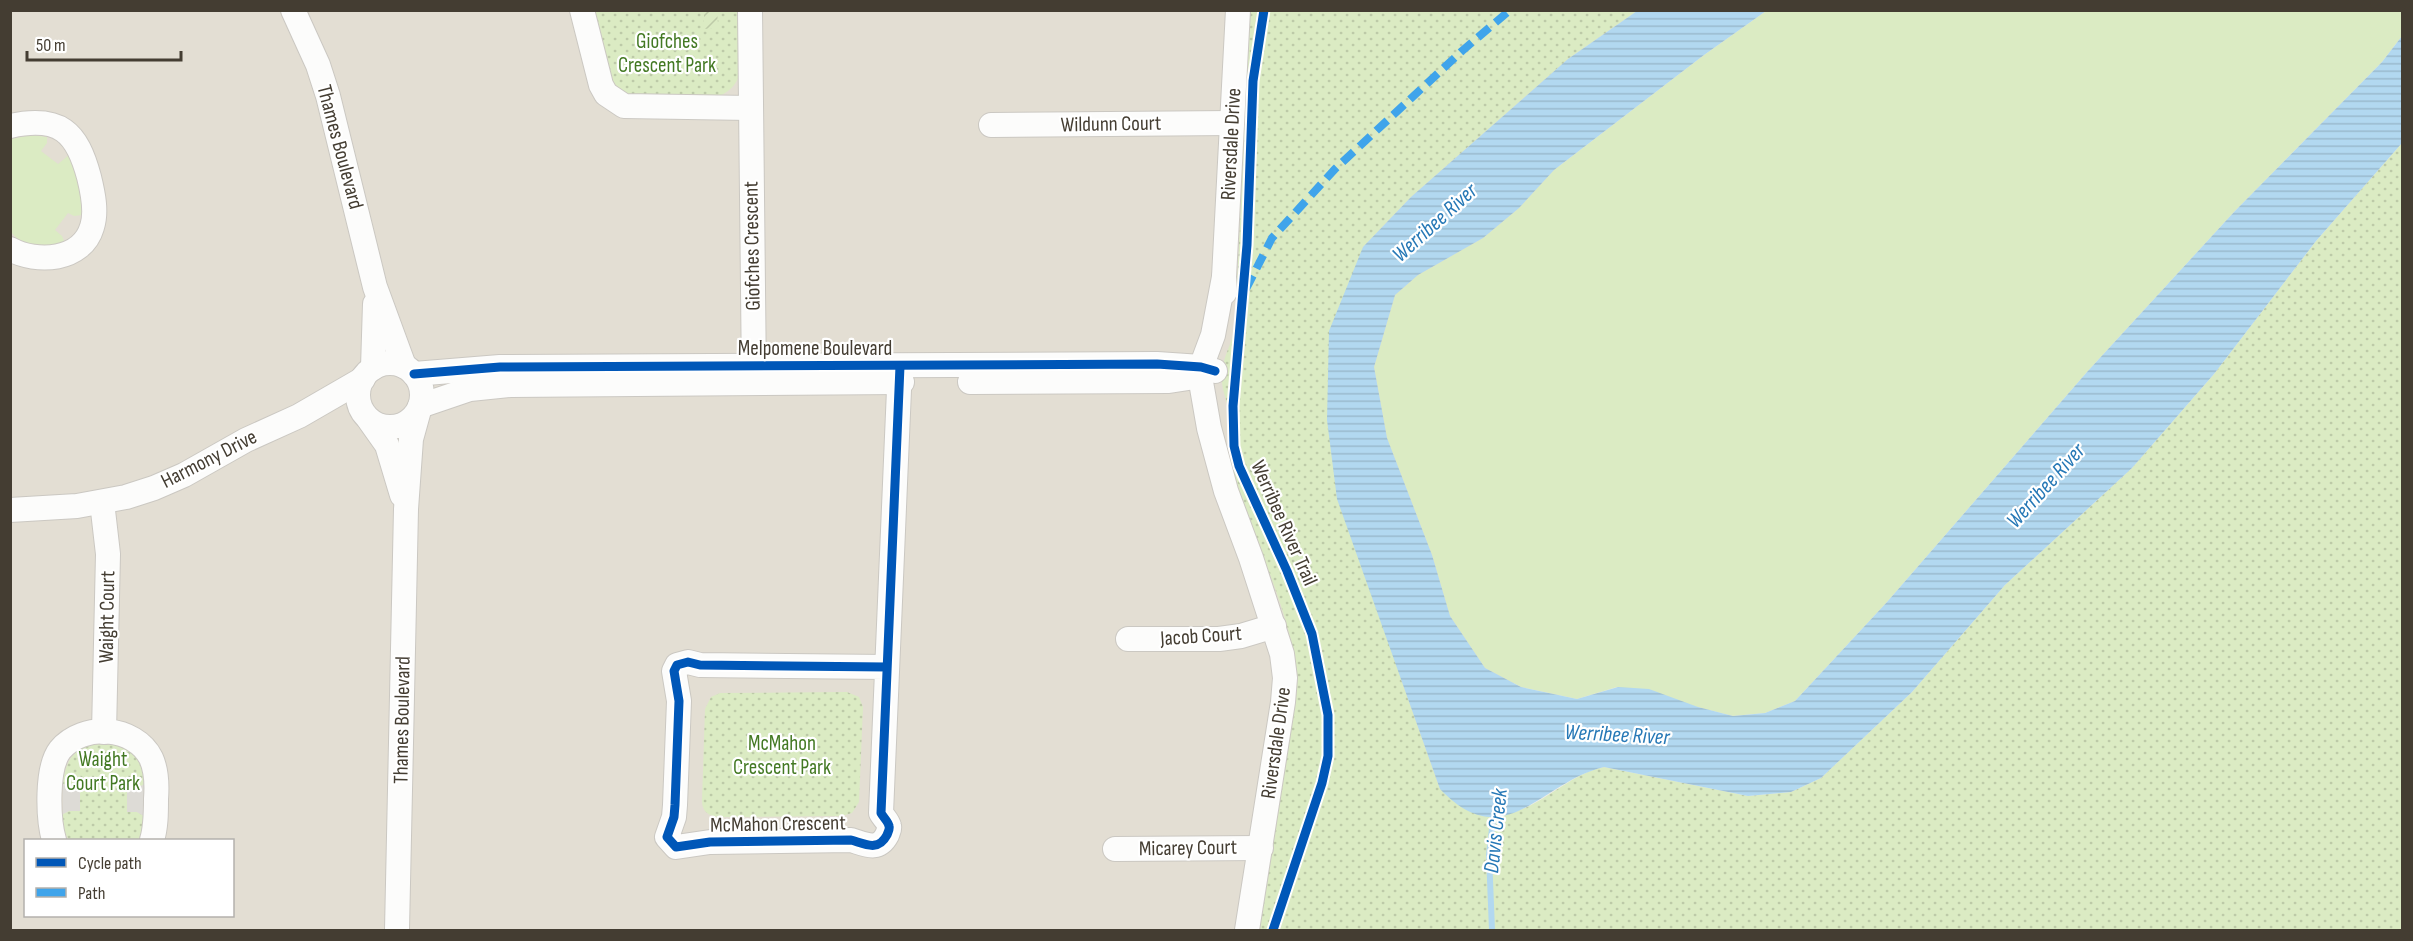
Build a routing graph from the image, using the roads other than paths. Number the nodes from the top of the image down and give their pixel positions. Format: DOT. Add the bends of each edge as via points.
graph roads {
  1 [pos="292,10"];
  2 [pos="582,10"];
  3 [pos="750,10"];
  4 [pos="1238,10"];
  5 [pos="750,108"];
  6 [pos="1232,123"];
  7 [pos="10,126"];
  8 [pos="991,126"];
  9 [pos="10,249"];
  10 [pos="375,287"];
  11 [pos="409,370"];
  12 [pos="1206,371"];
  13 [pos="368,373"];
  14 [pos="900,374"];
  15 [pos="754,375"];
  16 [pos="420,408"];
  17 [pos="299,416"];
  18 [pos="368,419"];
  19 [pos="102,502"];
  20 [pos="406,509"];
  21 [pos="10,510"];
  22 [pos="1274,626"];
  23 [pos="1128,639"];
  24 [pos="887,667"];
  25 [pos="104,732"];
  26 [pos="54,839"];
  27 [pos="152,839"];
  28 [pos="1261,848"];
  29 [pos="1115,849"];
  30 [pos="397,930"];
  31 [pos="1247,930"];
  1 -- 10 [label="street, Thames Boulevard" via="328,96"];
  2 -- 5 [label="street" via="601,85 615,102 636,108"];
  3 -- 5 [label="street, Giofches Crescent"];
  4 -- 6 [label="street, Riversdale Drive"];
  5 -- 15 [label="street, Giofches Crescent"];
  6 -- 8 [label="street, Wildunn Court"];
  6 -- 12 [label="street, Riversdale Drive" via="1224,277 1228,320 1226,336"];
  7 -- 9 [label="street" via="53,125 65,130 76,142 83,153 91,186 94,218 88,237 69,253 45,258"];
  10 -- 11 [label="street, Thames Boulevard"];
  10 -- 13 [label="street, Thames Boulevard" via="375,351"];
  11 -- 13 [label="street" via="394,363 383,364"];
  11 -- 15 [label="street, Melpomene Boulevard" via="500,368"];
  11 -- 16 [label="street" via="422,389"];
  12 -- 14 [label="street, Melpomene Boulevard" via="1169,381"];
  12 -- 22 [label="street, Riversdale Drive" via="1223,420 1217,456 1226,491"];
  13 -- 17 [label="street, Harmony Drive"];
  13 -- 18 [label="street" via="358,399"];
  14 -- 15 [label="street, Melpomene Boulevard"];
  14 -- 24 [label="street, McMahon Crescent"];
  15 -- 16 [label="street, Melpomene Boulevard" via="510,385 470,389"];
  16 -- 18 [label="street" via="413,418 397,427"];
  16 -- 20 [label="street, Thames Boulevard" via="411,438"];
  17 -- 18 [label="street, Harmony Drive" via="345,413"];
  17 -- 19 [label="street, Harmony Drive" via="184,475 145,491"];
  18 -- 20 [label="street, Thames Boulevard" via="387,445"];
  19 -- 21 [label="street, Harmony Drive"];
  19 -- 25 [label="street, Waight Court" via="108,554"];
  20 -- 30 [label="street, Thames Boulevard"];
  22 -- 23 [label="street, Jacob Court" via="1219,639"];
  22 -- 28 [label="street, Riversdale Drive" via="1282,654 1285,689"];
  24 -- 24 [label="street, McMahon Crescent" via="881,813 889,831 884,840 875,846 851,840 710,842 676,847 670,844 667,837 675,805 677,665 688,662"];
  25 -- 26 [label="street" via="68,742 55,759 50,817"];
  25 -- 27 [label="street" via="137,741 152,759 156,788"];
  28 -- 29 [label="street, Micarey Court"];
  28 -- 31 [label="street, Riversdale Drive"];
}
